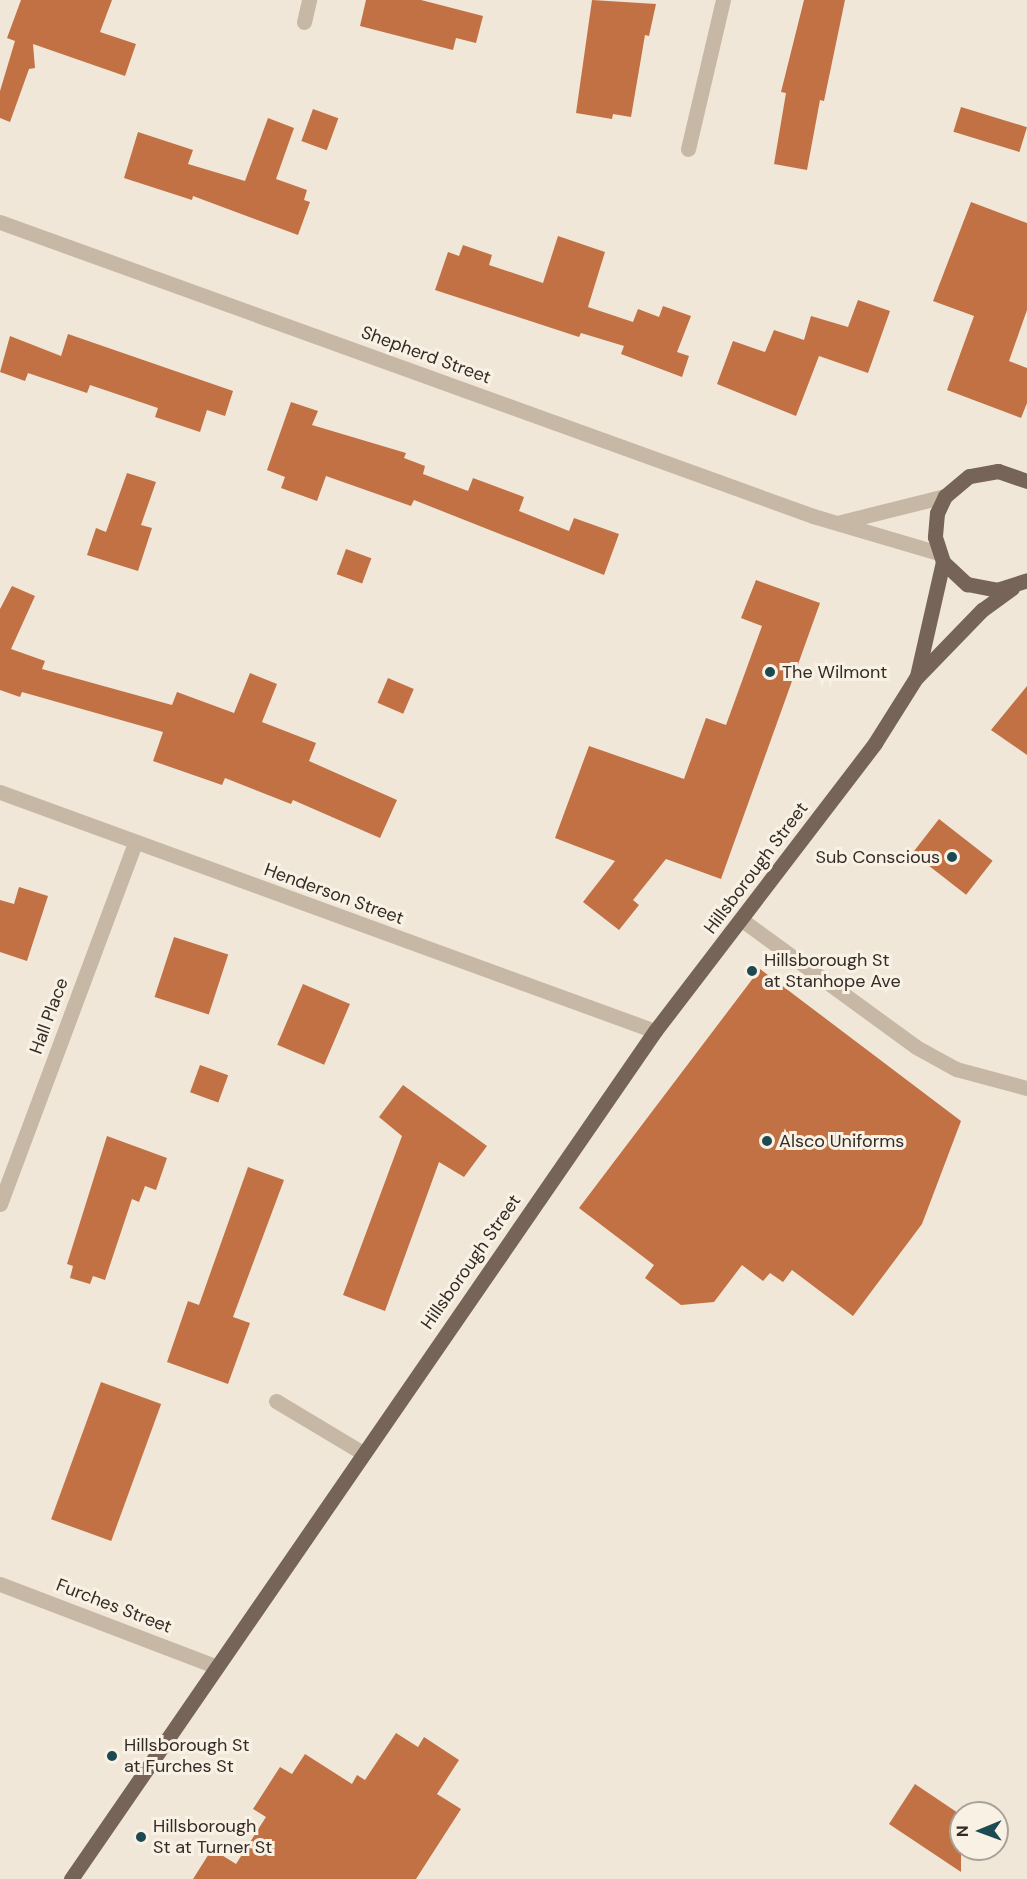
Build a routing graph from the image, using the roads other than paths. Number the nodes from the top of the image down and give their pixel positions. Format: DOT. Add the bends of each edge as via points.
graph roads {
  1 [pos="309,0"];
  2 [pos="723,0"];
  3 [pos="304,22"];
  4 [pos="688,149"];
  5 [pos="0,222"];
  6 [pos="1027,465"];
  7 [pos="998,471"];
  8 [pos="1027,481"];
  9 [pos="945,496"];
  10 [pos="839,523"];
  11 [pos="941,557"];
  12 [pos="1027,580"];
  13 [pos="1012,588"];
  14 [pos="916,678"];
  15 [pos="0,792"];
  16 [pos="135,842"];
  17 [pos="742,920"];
  18 [pos="656,1031"];
  19 [pos="1027,1088"];
  20 [pos="0,1204"];
  21 [pos="276,1401"];
  22 [pos="363,1453"];
  23 [pos="0,1584"];
  24 [pos="215,1666"];
  25 [pos="71,1879"];
  1 -- 3 [label="street"];
  2 -- 4 [label="street"];
  5 -- 10 [label="street, Shepherd Street"];
  6 -- 7 [label="main road"];
  7 -- 8 [label="main road"];
  7 -- 9 [label="main road" via="969,476"];
  9 -- 10 [label="street"];
  9 -- 11 [label="main road, Hillsborough Street" via="935,525"];
  10 -- 11 [label="street, Shepherd Street"];
  11 -- 13 [label="main road" via="967,584 982,589"];
  11 -- 14 [label="main road, Hillsborough Street"];
  12 -- 13 [label="main road, Hillsborough Street"];
  13 -- 14 [label="main road, Hillsborough Street" via="982,610"];
  14 -- 17 [label="main road, Hillsborough Street" via="875,743"];
  15 -- 16 [label="street, Henderson Street"];
  16 -- 18 [label="street, Henderson Street"];
  16 -- 20 [label="street, Hall Place"];
  17 -- 18 [label="main road, Hillsborough Street"];
  17 -- 19 [label="street" via="916,1047 956,1069"];
  18 -- 22 [label="main road, Hillsborough Street"];
  21 -- 22 [label="street"];
  22 -- 24 [label="main road, Hillsborough Street"];
  23 -- 24 [label="street, Furches Street"];
  24 -- 25 [label="main road, Hillsborough Street"];
}
